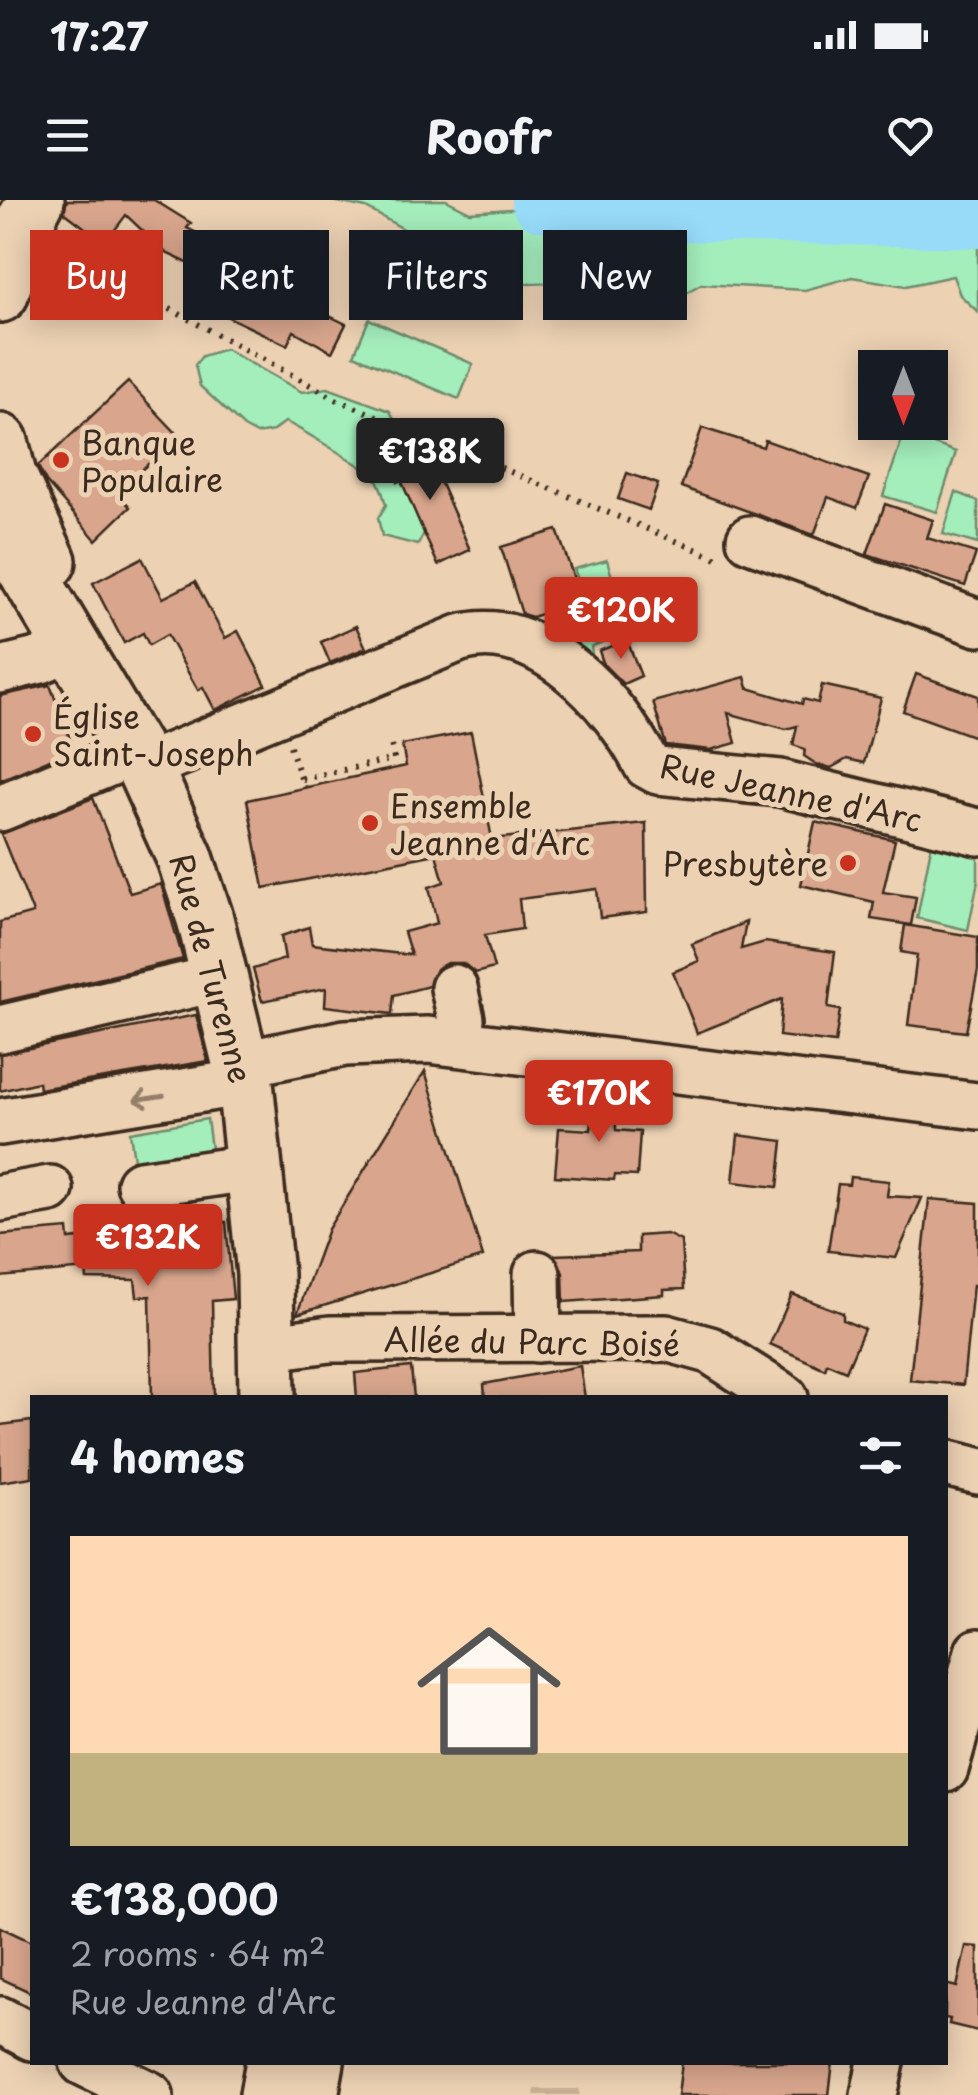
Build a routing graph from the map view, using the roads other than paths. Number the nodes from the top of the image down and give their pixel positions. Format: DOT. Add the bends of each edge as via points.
graph roads {
  1 [pos="0,442"];
  2 [pos="0,526"];
  3 [pos="738,550"];
  4 [pos="978,623"];
  5 [pos="68,636"];
  6 [pos="0,670"];
  7 [pos="139,757"];
  8 [pos="0,808"];
  9 [pos="978,832"];
  10 [pos="219,978"];
  11 [pos="454,988"];
  12 [pos="0,1028"];
  13 [pos="458,1043"];
  14 [pos="244,1073"];
  15 [pos="978,1106"];
  16 [pos="0,1122"];
  17 [pos="256,1166"];
  18 [pos="140,1184"];
  19 [pos="50,1189"];
  20 [pos="0,1198"];
  21 [pos="536,1274"];
  22 [pos="538,1339"];
  23 [pos="266,1373"];
  24 [pos="780,1395"];
  25 [pos="948,1464"];
  26 [pos="978,1471"];
  27 [pos="978,1652"];
  28 [pos="948,1758"];
  29 [pos="0,2020"];
  30 [pos="30,2036"];
  31 [pos="89,2065"];
  32 [pos="273,2065"];
  33 [pos="299,2065"];
  34 [pos="315,2065"];
  35 [pos="880,2065"];
  36 [pos="131,2091"];
  37 [pos="268,2095"];
  38 [pos="294,2095"];
  39 [pos="310,2095"];
  40 [pos="874,2095"];
  1 -- 5 [label="main road, Rue de Turenne" via="8,474 55,573"];
  2 -- 5 [label="main road, Rue de Turenne"];
  3 -- 4 [label="street"];
  5 -- 6 [label="street" via="41,660"];
  5 -- 7 [label="main road, Rue de Turenne"];
  7 -- 8 [label="street, Rue Jeanne d'Arc"];
  7 -- 9 [label="street, Rue Jeanne d'Arc" via="460,638 504,634 587,682 646,765 780,783"];
  7 -- 10 [label="main road, Rue de Turenne" via="185,858"];
  10 -- 12 [label="street"];
  10 -- 14 [label="main road, Rue de Turenne"];
  11 -- 13 [label="street"];
  13 -- 14 [label="street" via="345,1043"];
  13 -- 15 [label="street"];
  14 -- 16 [label="street, one-way"];
  14 -- 17 [label="main road, Rue de Turenne"];
  17 -- 18 [label="street"];
  17 -- 23 [label="main road, Rue de Turenne"];
  19 -- 20 [label="street"];
  21 -- 22 [label="street"];
  22 -- 23 [label="street, Allée du Parc Boisé" via="330,1339"];
  22 -- 24 [label="street, Allée du Parc Boisé" via="693,1343"];
  25 -- 26 [label="street"];
  27 -- 28 [label="street"];
  29 -- 30 [label="street"];
  31 -- 36 [label="street"];
  32 -- 37 [label="main road"];
  33 -- 38 [label="street"];
  34 -- 39 [label="main road"];
  35 -- 40 [label="street"];
}
